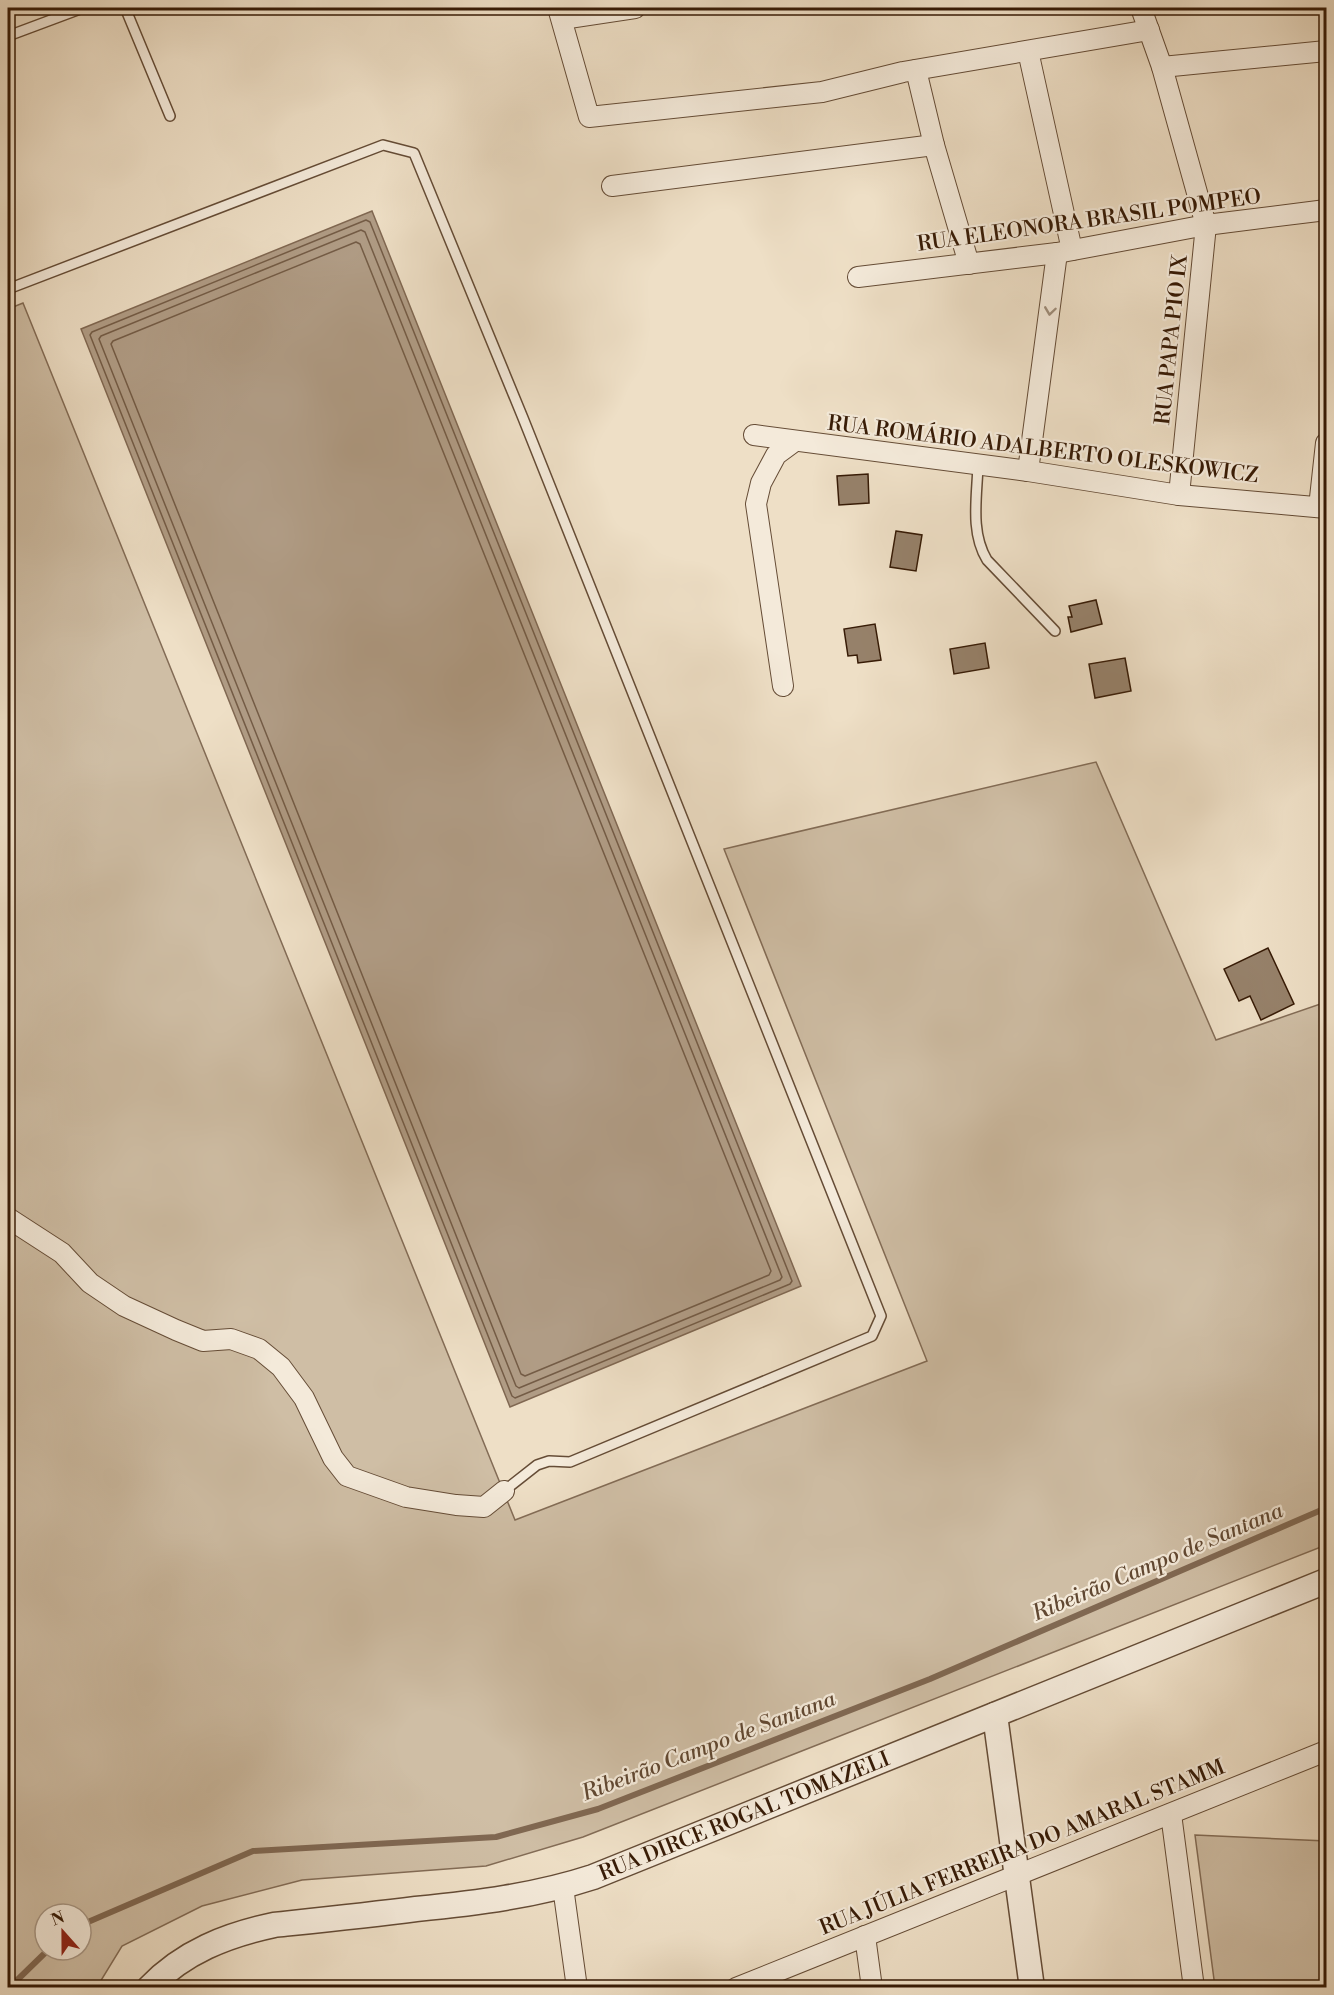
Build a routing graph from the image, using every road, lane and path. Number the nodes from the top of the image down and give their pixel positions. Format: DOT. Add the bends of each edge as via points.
graph roads {
  1 [pos="83,8"];
  2 [pos="123,8"];
  3 [pos="635,8"];
  4 [pos="1141,8"];
  5 [pos="560,13"];
  6 [pos="1149,30"];
  7 [pos="8,36"];
  8 [pos="1028,51"];
  9 [pos="1326,51"];
  10 [pos="1162,67"];
  11 [pos="916,70"];
  12 [pos="170,116"];
  13 [pos="934,145"];
  14 [pos="612,186"];
  15 [pos="1326,210"];
  16 [pos="1206,225"];
  17 [pos="1065,252"];
  18 [pos="969,264"];
  19 [pos="858,277"];
  20 [pos="8,290"];
  21 [pos="754,435"];
  22 [pos="795,441"];
  23 [pos="1326,443"];
  24 [pos="978,465"];
  25 [pos="1028,471"];
  26 [pos="1179,495"];
  27 [pos="1323,507"];
  28 [pos="1055,631"];
  29 [pos="783,686"];
  30 [pos="8,1218"];
  31 [pos="504,1491"];
  32 [pos="1326,1581"];
  33 [pos="995,1715"];
  34 [pos="1326,1751"];
  35 [pos="1170,1814"];
  36 [pos="1017,1875"];
  37 [pos="563,1887"];
  38 [pos="865,1936"];
  39 [pos="149,1988"];
  40 [pos="577,1988"];
  41 [pos="736,1988"];
  42 [pos="872,1988"];
  43 [pos="1032,1988"];
  44 [pos="1194,1988"];
  1 -- 7 [label="lane"];
  2 -- 12 [label="lane"];
  3 -- 5 [label="street"];
  4 -- 6 [label="street"];
  5 -- 11 [label="street" via="589,117 822,92"];
  6 -- 8 [label="street"];
  6 -- 10 [label="street"];
  8 -- 11 [label="street"];
  8 -- 17 [label="street"];
  9 -- 10 [label="street"];
  10 -- 16 [label="street"];
  11 -- 13 [label="street"];
  13 -- 14 [label="street"];
  13 -- 18 [label="street"];
  15 -- 16 [label="street, RUA ELEONORA BRASIL POMPEO"];
  16 -- 17 [label="street, RUA ELEONORA BRASIL POMPEO"];
  16 -- 26 [label="street, RUA PAPA PIO IX"];
  17 -- 18 [label="street, RUA ELEONORA BRASIL POMPEO"];
  17 -- 25 [label="street, one-way"];
  18 -- 19 [label="street, RUA ELEONORA BRASIL POMPEO"];
  20 -- 31 [label="lane" via="383,145 414,153 524,418 881,1316 872,1336 570,1462 537,1465"];
  21 -- 22 [label="street, RUA ROMÁRIO ADALBERTO OLESKOWICZ"];
  22 -- 24 [label="street, RUA ROMÁRIO ADALBERTO OLESKOWICZ"];
  22 -- 29 [label="street" via="776,455 761,483 756,504"];
  23 -- 27 [label="street"];
  24 -- 25 [label="street, RUA ROMÁRIO ADALBERTO OLESKOWICZ"];
  24 -- 28 [label="lane" via="975,527 981,549"];
  25 -- 26 [label="street, RUA ROMÁRIO ADALBERTO OLESKOWICZ"];
  26 -- 27 [label="street, RUA ROMÁRIO ADALBERTO OLESKOWICZ"];
  30 -- 31 [label="street" via="62,1253 90,1282 124,1306 203,1341 231,1339 259,1349 281,1368 304,1398 333,1458 347,1476 406,1497 456,1505 484,1507"];
  32 -- 33 [label="street, RUA DIRCE ROGAL TOMAZELI"];
  33 -- 36 [label="street"];
  33 -- 37 [label="street, RUA DIRCE ROGAL TOMAZELI"];
  34 -- 35 [label="street, RUA JÚLIA FERREIRA DO AMARAL STAMM"];
  35 -- 36 [label="street, RUA JÚLIA FERREIRA DO AMARAL STAMM"];
  35 -- 44 [label="street"];
  36 -- 38 [label="street, RUA JÚLIA FERREIRA DO AMARAL STAMM"];
  36 -- 43 [label="street"];
  37 -- 39 [label="street, RUA DIRCE ROGAL TOMAZELI" via="481,1902 246,1931 190,1955"];
  37 -- 40 [label="street"];
  38 -- 41 [label="street, RUA JÚLIA FERREIRA DO AMARAL STAMM"];
  38 -- 42 [label="street"];
}
